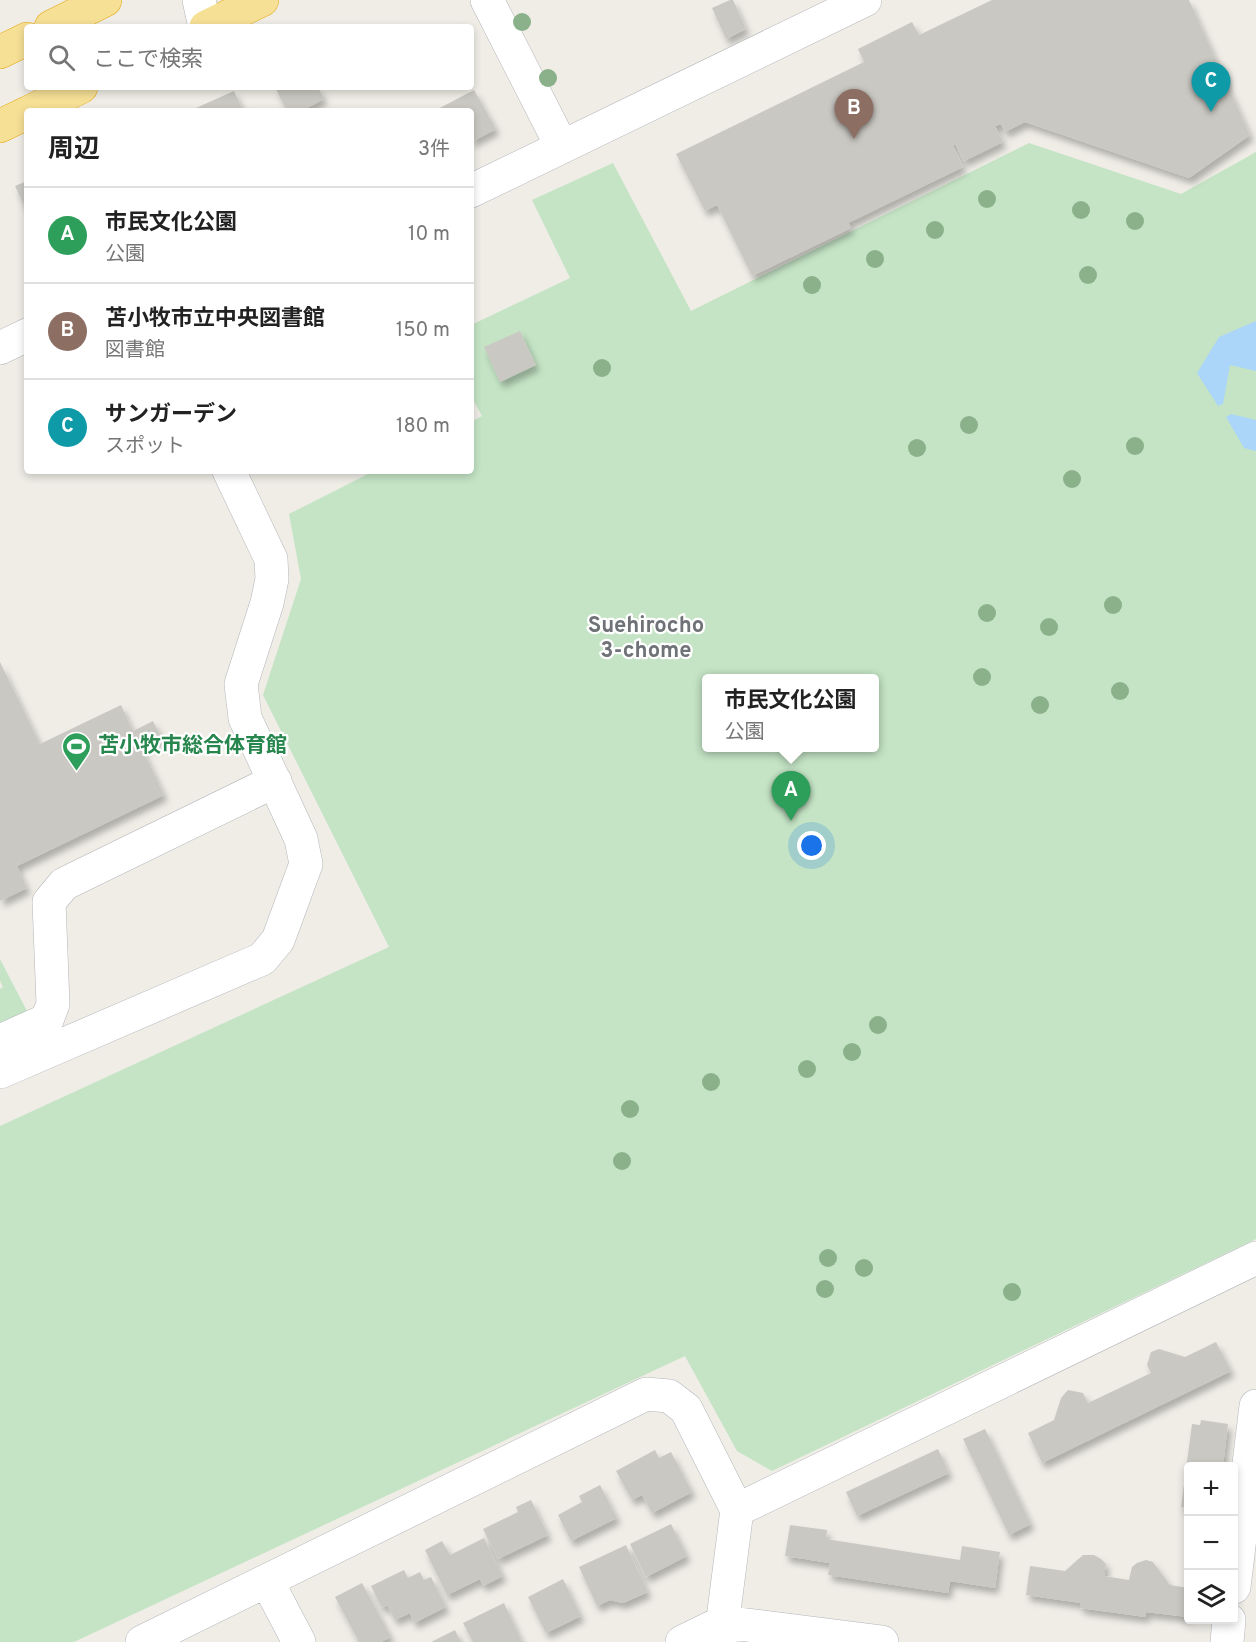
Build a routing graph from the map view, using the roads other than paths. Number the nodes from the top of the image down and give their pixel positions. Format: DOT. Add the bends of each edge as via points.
graph roads {
  1 [pos="105,0"];
  2 [pos="199,0"];
  3 [pos="262,0"];
  4 [pos="487,0"];
  5 [pos="865,0"];
  6 [pos="59,24"];
  7 [pos="205,24"];
  8 [pos="212,24"];
  9 [pos="24,114"];
  10 [pos="0,126"];
  11 [pos="562,147"];
  12 [pos="474,190"];
  13 [pos="24,336"];
  14 [pos="0,348"];
  15 [pos="230,474"];
  16 [pos="275,781"];
  17 [pos="0,1041"];
  18 [pos="0,1072"];
  19 [pos="1256,1258"];
  20 [pos="1256,1406"];
  21 [pos="737,1510"];
  22 [pos="1235,1570"];
  23 [pos="267,1581"];
  24 [pos="1229,1624"];
  25 [pos="722,1632"];
  26 [pos="142,1642"];
  27 [pos="299,1642"];
  28 [pos="682,1642"];
  29 [pos="882,1642"];
  30 [pos="1227,1642"];
  1 -- 6 [label="highway"];
  2 -- 7 [label="street"];
  3 -- 8 [label="highway"];
  4 -- 11 [label="street"];
  5 -- 11 [label="street"];
  9 -- 10 [label="highway"];
  11 -- 12 [label="street"];
  13 -- 14 [label="street"];
  15 -- 16 [label="street" via="271,559 267,603 241,684 245,718"];
  16 -- 17 [label="street" via="64,884 49,902 53,1004 47,1020"];
  16 -- 18 [label="street" via="301,838 306,864 278,940 262,959"];
  19 -- 21 [label="street"];
  20 -- 22 [label="street"];
  21 -- 23 [label="street" via="686,1409 669,1396 646,1394"];
  21 -- 25 [label="street"];
  23 -- 26 [label="street"];
  23 -- 27 [label="street"];
  24 -- 30 [label="street"];
  25 -- 28 [label="street"];
  25 -- 29 [label="street"];
}
